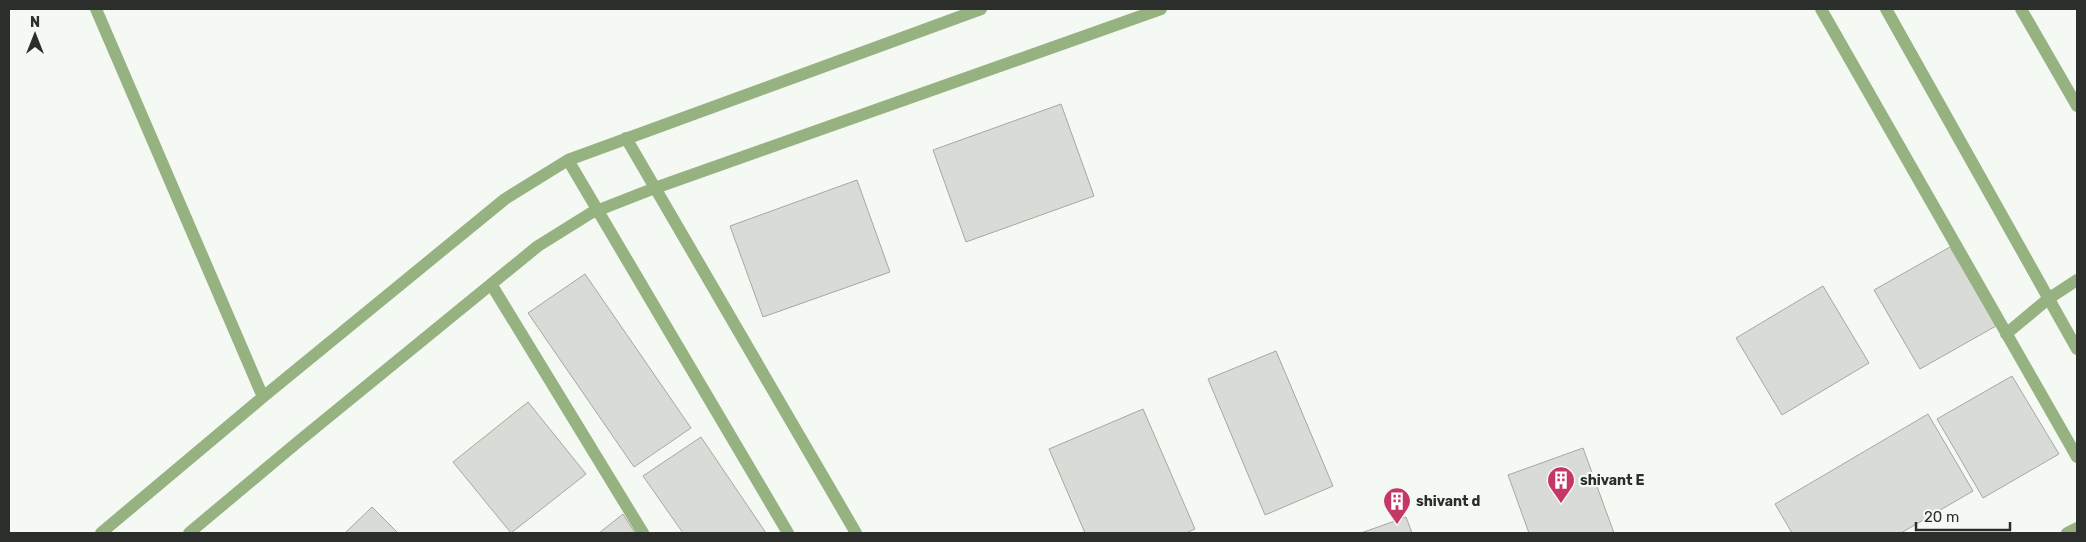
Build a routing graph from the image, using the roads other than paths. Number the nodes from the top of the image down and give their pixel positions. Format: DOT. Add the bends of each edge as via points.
graph roads {
  1 [pos="96,9"];
  2 [pos="980,9"];
  3 [pos="1160,9"];
  4 [pos="1821,9"];
  5 [pos="1886,9"];
  6 [pos="2021,9"];
  7 [pos="2077,106"];
  8 [pos="626,138"];
  9 [pos="568,160"];
  10 [pos="655,188"];
  11 [pos="598,209"];
  12 [pos="2077,280"];
  13 [pos="491,284"];
  14 [pos="2048,299"];
  15 [pos="2006,334"];
  16 [pos="2077,349"];
  17 [pos="263,397"];
  18 [pos="2077,457"];
  19 [pos="2077,528"];
  20 [pos="101,533"];
  21 [pos="189,533"];
  22 [pos="643,533"];
  23 [pos="788,533"];
  24 [pos="856,533"];
  25 [pos="2067,533"];
  1 -- 17 [label="street"];
  2 -- 8 [label="street"];
  3 -- 10 [label="street"];
  4 -- 15 [label="street"];
  5 -- 14 [label="street"];
  6 -- 7 [label="street"];
  8 -- 9 [label="street"];
  8 -- 10 [label="street"];
  9 -- 11 [label="street"];
  9 -- 17 [label="street" via="505,199"];
  10 -- 11 [label="street"];
  10 -- 24 [label="street"];
  11 -- 13 [label="street" via="538,246"];
  11 -- 23 [label="street"];
  12 -- 14 [label="street"];
  13 -- 21 [label="street"];
  13 -- 22 [label="street"];
  14 -- 15 [label="street"];
  14 -- 16 [label="street"];
  15 -- 18 [label="street"];
  17 -- 20 [label="street"];
  19 -- 25 [label="street"];
}
